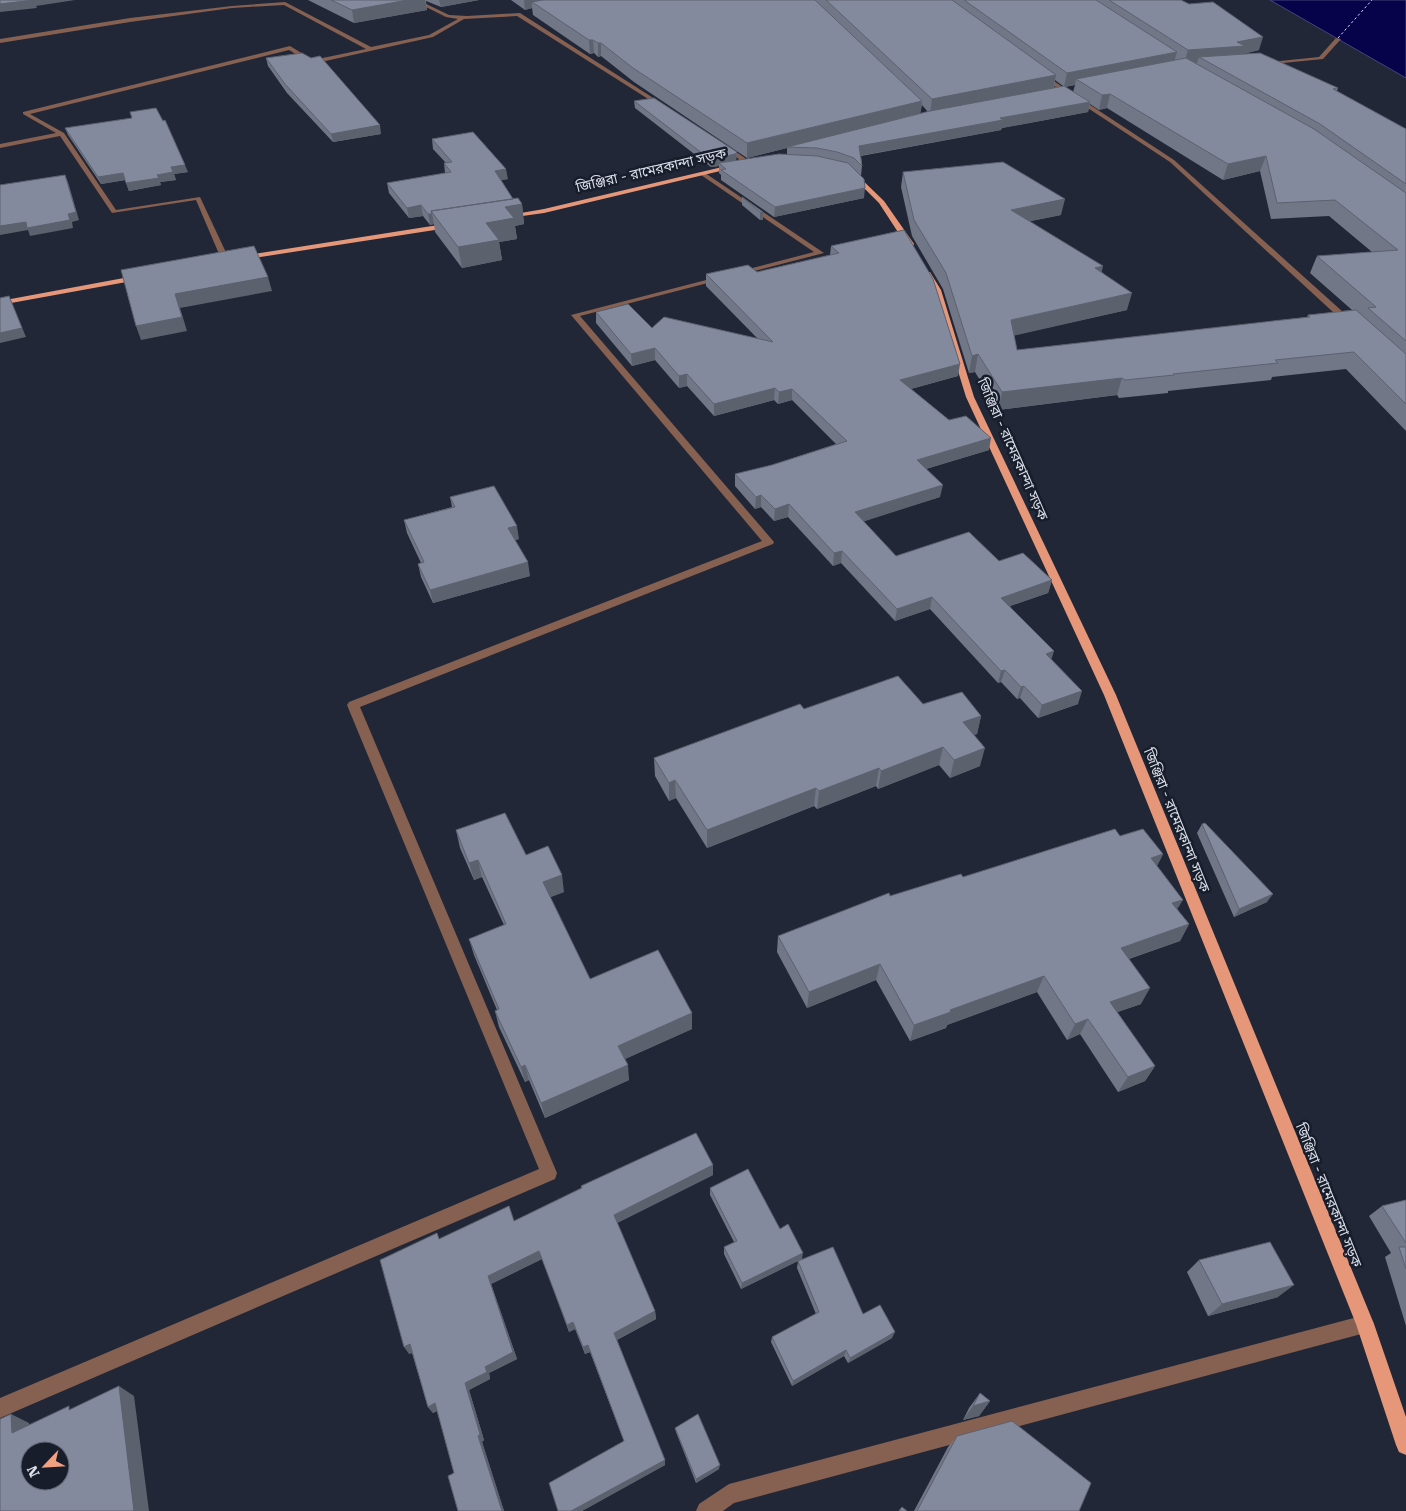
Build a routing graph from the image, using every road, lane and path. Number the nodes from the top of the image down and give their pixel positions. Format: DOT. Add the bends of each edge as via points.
graph roads {
  1 [pos="414,0"];
  2 [pos="467,18"];
  3 [pos="1338,38"];
  4 [pos="0,41"];
  5 [pos="369,48"];
  6 [pos="1252,63"];
  7 [pos="1032,68"];
  8 [pos="1072,89"];
  9 [pos="1063,91"];
  10 [pos="1053,92"];
  11 [pos="670,111"];
  12 [pos="62,134"];
  13 [pos="718,142"];
  14 [pos="0,146"];
  15 [pos="760,161"];
  16 [pos="738,165"];
  17 [pos="842,168"];
  18 [pos="703,174"];
  19 [pos="495,218"];
  20 [pos="465,223"];
  21 [pos="221,262"];
  22 [pos="147,276"];
  23 [pos="0,303"];
  24 [pos="1355,327"];
  25 [pos="1365,1324"];
  26 [pos="0,1408"];
  27 [pos="1406,1445"];
  28 [pos="706,1511"];
  1 -- 2 [label="street" via="448,16"];
  2 -- 5 [label="street" via="446,25 431,36"];
  2 -- 11 [label="street" via="521,13"];
  3 -- 6 [label="street" via="1321,58"];
  4 -- 5 [label="street" via="232,6 285,3"];
  5 -- 12 [label="street" via="312,62 290,48 25,113"];
  7 -- 9 [label="street"];
  8 -- 9 [label="street"];
  9 -- 10 [label="street"];
  9 -- 24 [label="street" via="1172,161"];
  12 -- 14 [label="street"];
  12 -- 21 [label="street" via="114,212 198,198"];
  13 -- 16 [label="street" via="743,159"];
  15 -- 16 [label="main road, জিঞ্জিরা - রামেরকান্দা সড়ক"];
  16 -- 18 [label="main road, জিঞ্জিরা - রামেরকান্দা সড়ক"];
  17 -- 25 [label="main road, জিঞ্জিরা - রামেরকান্দা সড়ক" via="861,180 882,202 937,290 970,397 1110,695"];
  18 -- 19 [label="main road, জিঞ্জিরা - রামেরকান্দা সড়ক" via="544,211"];
  18 -- 26 [label="street" via="820,253 575,315 769,542 353,706 549,1173"];
  20 -- 21 [label="main road"];
  22 -- 23 [label="main road"];
  25 -- 27 [label="main road, জিঞ্জিরা - রামেরকান্দা সড়ক"];
  25 -- 28 [label="street" via="728,1494"];
}
